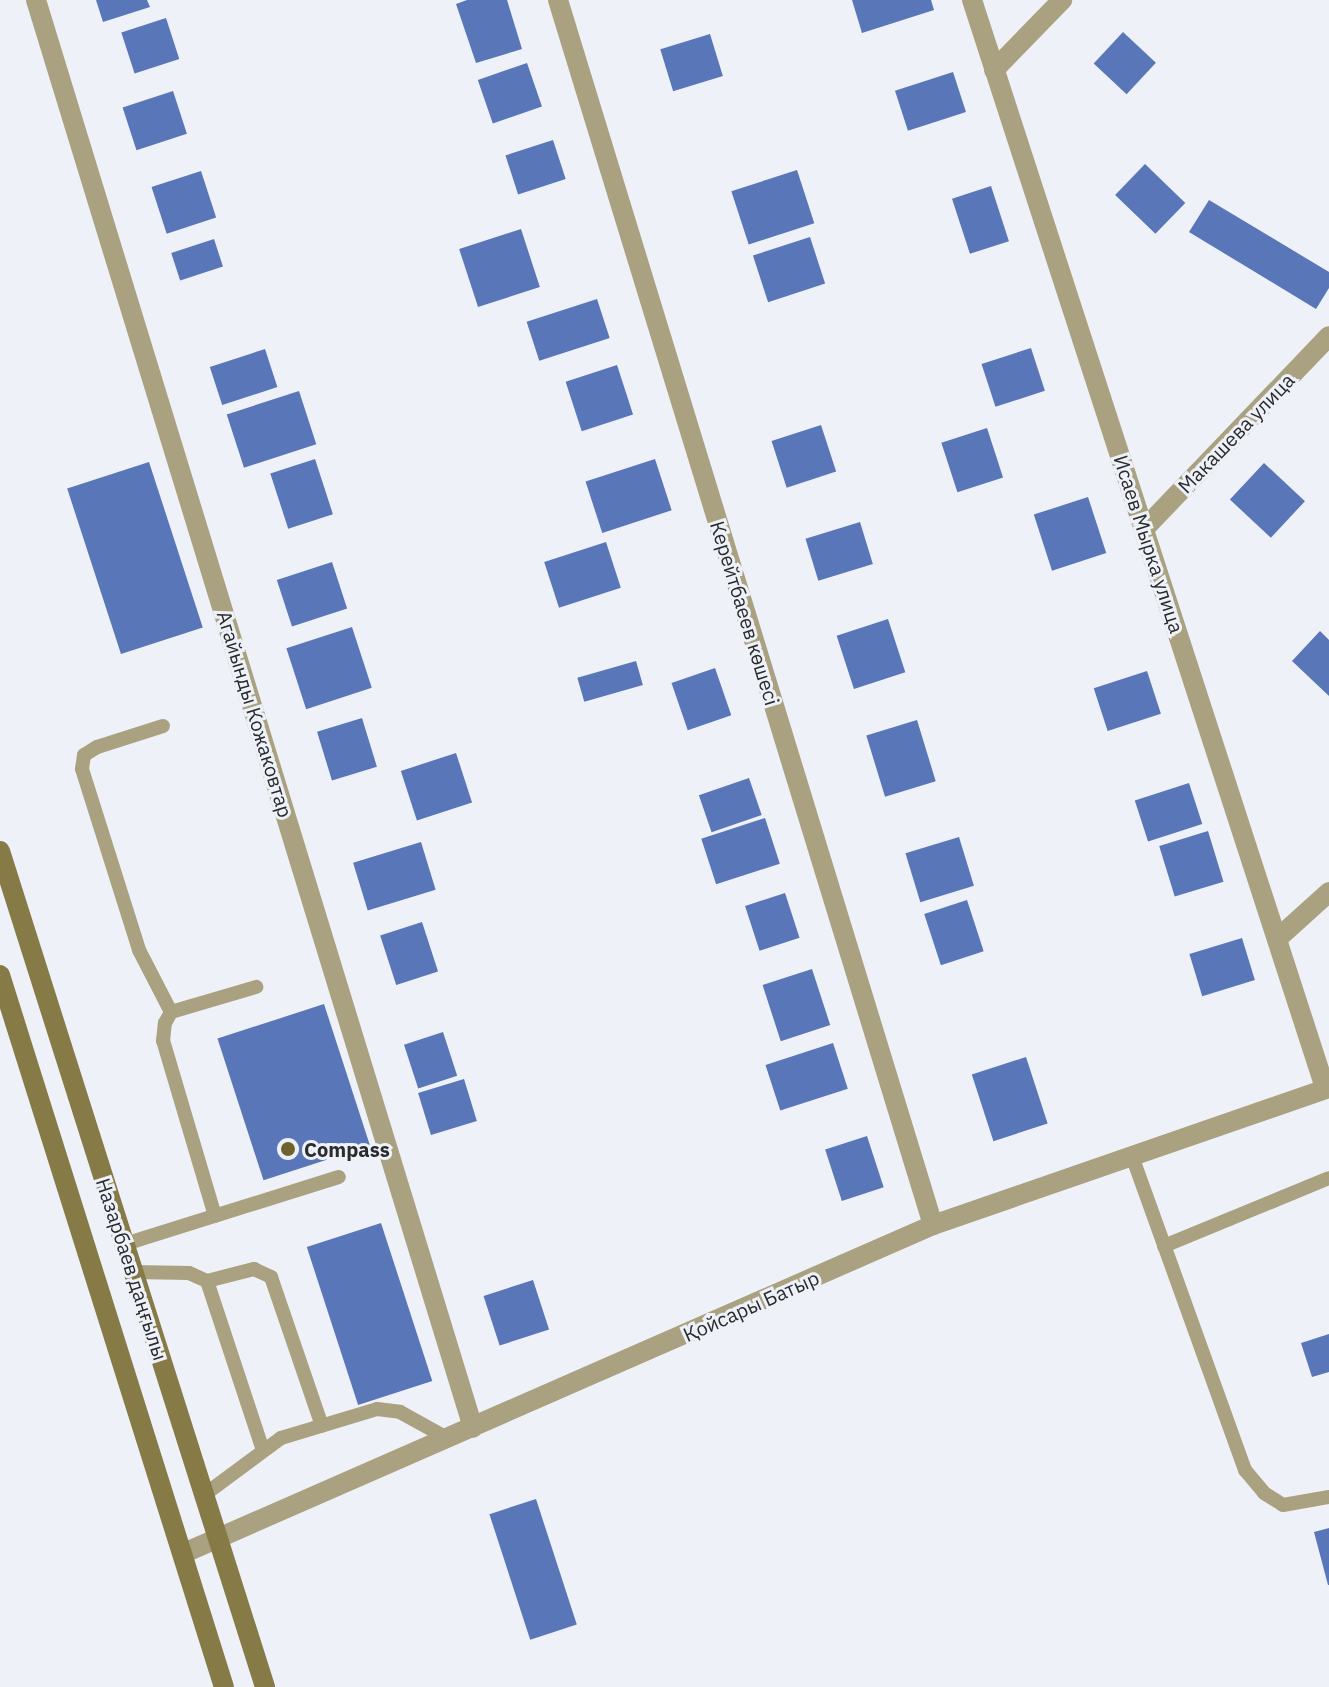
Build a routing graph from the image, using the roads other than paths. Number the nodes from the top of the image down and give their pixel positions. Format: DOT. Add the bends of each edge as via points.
graph roads {
  1 [pos="36,0"];
  2 [pos="558,0"];
  3 [pos="972,0"];
  4 [pos="1062,0"];
  5 [pos="994,70"];
  6 [pos="1329,336"];
  7 [pos="1144,529"];
  8 [pos="163,726"];
  9 [pos="0,851"];
  10 [pos="1329,892"];
  11 [pos="1277,939"];
  12 [pos="0,975"];
  13 [pos="256,987"];
  14 [pos="171,1012"];
  15 [pos="1327,1088"];
  16 [pos="1132,1156"];
  17 [pos="339,1177"];
  18 [pos="1329,1178"];
  19 [pos="215,1216"];
  20 [pos="933,1225"];
  21 [pos="125,1244"];
  22 [pos="1164,1246"];
  23 [pos="134,1272"];
  24 [pos="207,1281"];
  25 [pos="322,1426"];
  26 [pos="473,1428"];
  27 [pos="449,1439"];
  28 [pos="263,1450"];
  29 [pos="204,1495"];
  30 [pos="1329,1497"];
  31 [pos="219,1541"];
  32 [pos="184,1553"];
  33 [pos="224,1687"];
  34 [pos="265,1687"];
  1 -- 26 [label="street, Агайынды Кожаковтар"];
  2 -- 20 [label="street, Керейтбаеев көшесі"];
  3 -- 5 [label="street, Исаев Мырка улица"];
  4 -- 5 [label="street"];
  5 -- 7 [label="street, Исаев Мырка улица"];
  6 -- 7 [label="street, Макашева улица"];
  7 -- 11 [label="street, Исаев Мырка улица"];
  8 -- 14 [label="lane" via="97,747 84,755 82,769 139,950"];
  9 -- 21 [label="main road, Назарбаев даңғылы"];
  10 -- 11 [label="street"];
  11 -- 15 [label="street, Исаев Мырка улица"];
  12 -- 32 [label="main road, Назарбаев даңғылы"];
  13 -- 14 [label="lane"];
  14 -- 19 [label="lane" via="163,1041"];
  15 -- 16 [label="street, Қойсары Батыр"];
  16 -- 20 [label="street, Қойсары Батыр"];
  16 -- 22 [label="lane"];
  17 -- 19 [label="lane"];
  18 -- 22 [label="lane"];
  19 -- 21 [label="lane"];
  20 -- 26 [label="street, Қойсары Батыр"];
  21 -- 23 [label="main road, Назарбаев даңғылы"];
  22 -- 30 [label="lane" via="1245,1470 1264,1493 1283,1505"];
  23 -- 24 [label="lane" via="189,1273"];
  23 -- 29 [label="main road, Назарбаев даңғылы"];
  24 -- 25 [label="lane" via="254,1269 271,1277"];
  24 -- 28 [label="lane"];
  25 -- 27 [label="lane" via="377,1409 400,1412"];
  25 -- 28 [label="lane" via="281,1438"];
  26 -- 27 [label="street, Қойсары Батыр"];
  27 -- 31 [label="street, Қойсары Батыр"];
  28 -- 29 [label="lane"];
  29 -- 31 [label="main road, Назарбаев даңғылы"];
  31 -- 32 [label="street, Қойсары Батыр"];
  31 -- 34 [label="main road, Назарбаев даңғылы"];
  32 -- 33 [label="main road, Назарбаев даңғылы"];
}
